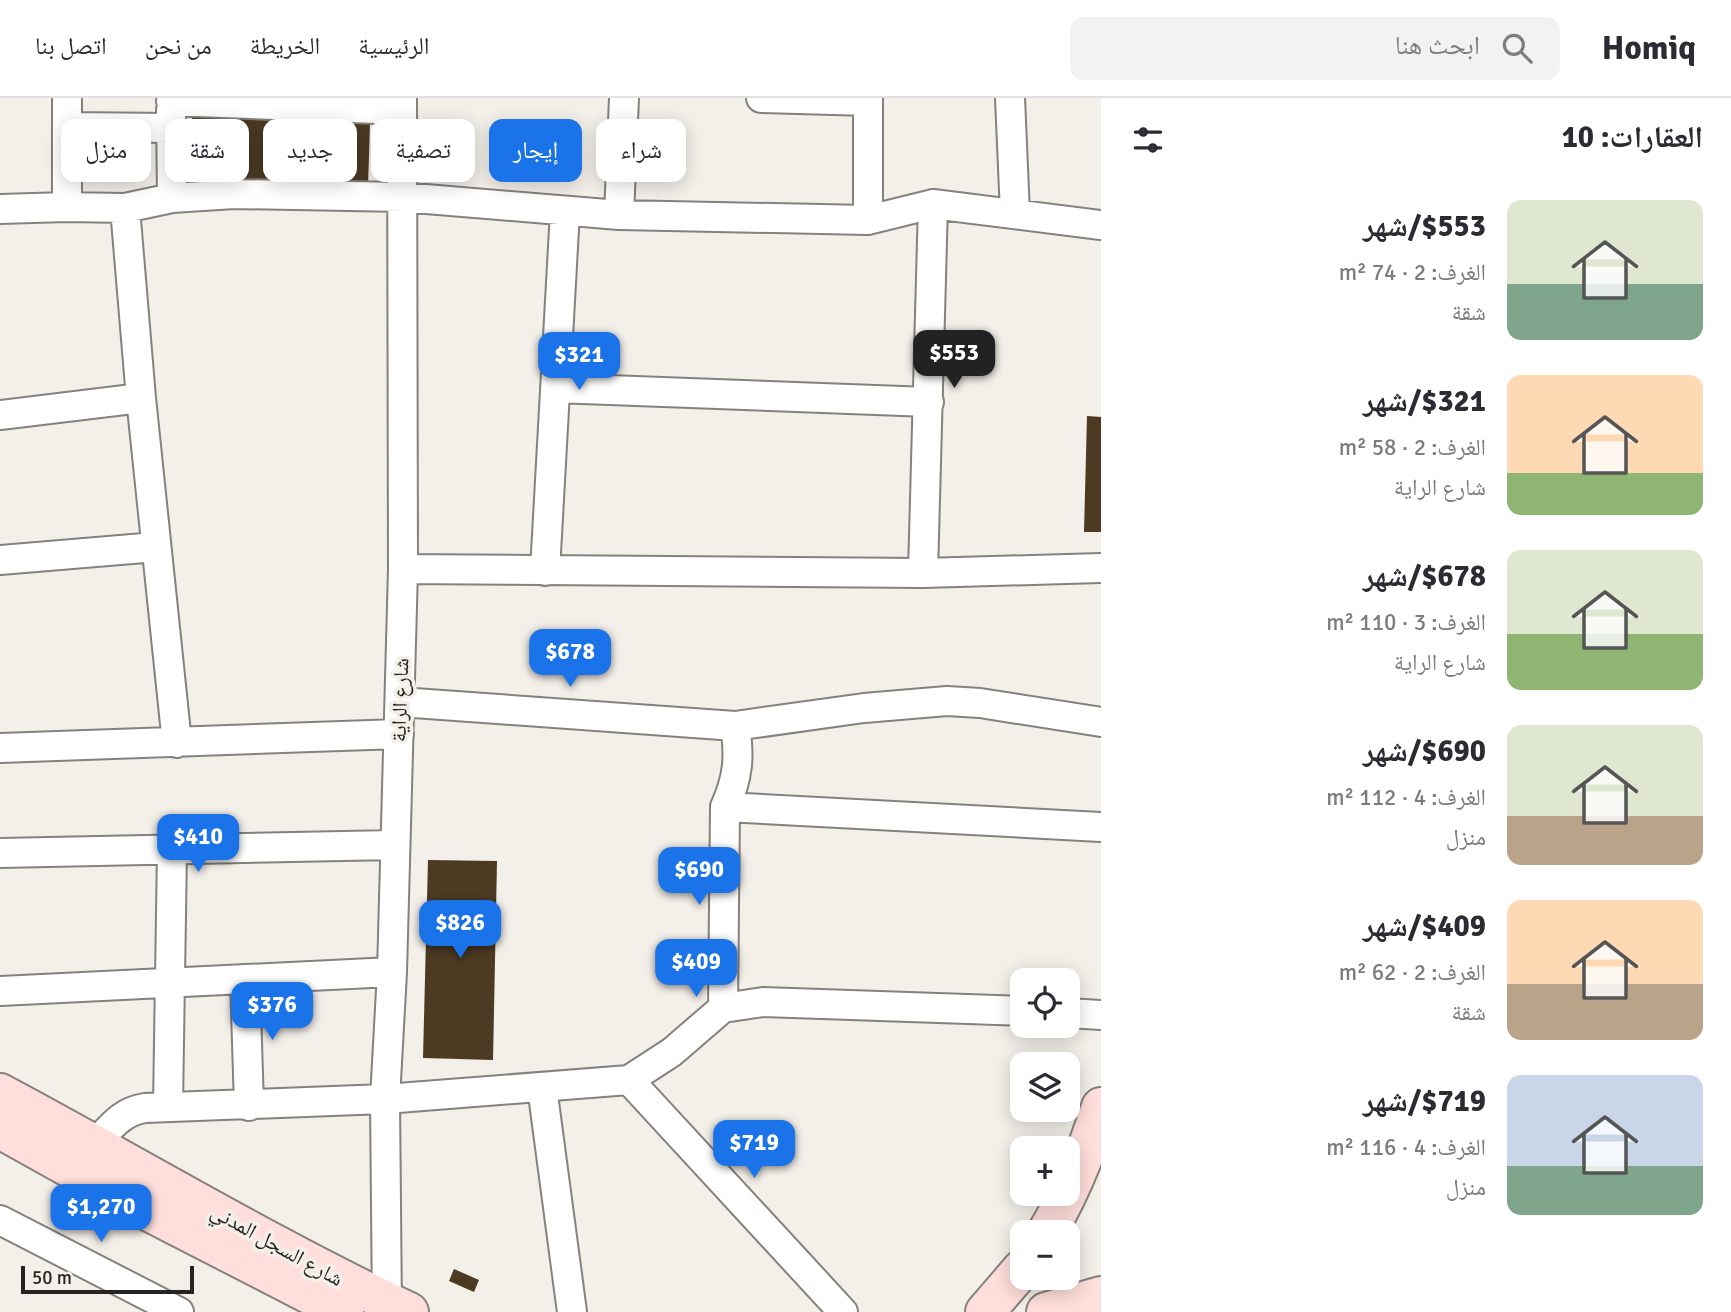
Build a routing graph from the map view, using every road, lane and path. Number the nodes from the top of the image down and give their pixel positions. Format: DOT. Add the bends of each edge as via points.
graph roads {
  1 [pos="67,98"];
  2 [pos="624,98"];
  3 [pos="761,98"];
  4 [pos="1010,98"];
  5 [pos="868,100"];
  6 [pos="402,104"];
  7 [pos="171,109"];
  8 [pos="67,119"];
  9 [pos="113,119"];
  10 [pos="67,182"];
  11 [pos="172,198"];
  12 [pos="402,198"];
  13 [pos="933,204"];
  14 [pos="67,207"];
  15 [pos="125,208"];
  16 [pos="0,209"];
  17 [pos="565,211"];
  18 [pos="1015,214"];
  19 [pos="619,215"];
  20 [pos="868,220"];
  21 [pos="1101,225"];
  22 [pos="555,388"];
  23 [pos="141,398"];
  24 [pos="929,402"];
  25 [pos="0,415"];
  26 [pos="156,547"];
  27 [pos="0,560"];
  28 [pos="1101,568"];
  29 [pos="403,569"];
  30 [pos="545,571"];
  31 [pos="923,573"];
  32 [pos="400,702"];
  33 [pos="1101,722"];
  34 [pos="735,726"];
  35 [pos="399,734"];
  36 [pos="177,743"];
  37 [pos="0,748"];
  38 [pos="725,807"];
  39 [pos="1101,827"];
  40 [pos="394,845"];
  41 [pos="172,850"];
  42 [pos="0,853"];
  43 [pos="392,972"];
  44 [pos="245,979"];
  45 [pos="170,983"];
  46 [pos="0,991"];
  47 [pos="723,1008"];
  48 [pos="1010,1010"];
  49 [pos="1080,1014"];
  50 [pos="1101,1015"];
  51 [pos="629,1080"];
  52 [pos="542,1087"];
  53 [pos="0,1093"];
  54 [pos="385,1099"];
  55 [pos="249,1105"];
  56 [pos="168,1106"];
  57 [pos="1101,1107"];
  58 [pos="0,1129"];
  59 [pos="95,1144"];
  60 [pos="0,1220"];
  61 [pos="1054,1220"];
  62 [pos="1010,1283"];
  63 [pos="1101,1296"];
  64 [pos="394,1309"];
  65 [pos="179,1312"];
  66 [pos="344,1312"];
  67 [pos="572,1312"];
  68 [pos="843,1312"];
  69 [pos="985,1312"];
  70 [pos="1046,1312"];
  1 -- 8 [label="street"];
  2 -- 19 [label="street"];
  3 -- 5 [label="street"];
  4 -- 18 [label="street"];
  5 -- 20 [label="street"];
  6 -- 7 [label="street"];
  6 -- 12 [label="street, شارع الراية"];
  7 -- 9 [label="street"];
  7 -- 11 [label="street"];
  10 -- 14 [label="street"];
  11 -- 12 [label="street" via="234,194"];
  11 -- 15 [label="street"];
  12 -- 17 [label="street"];
  12 -- 29 [label="street, شارع الراية"];
  13 -- 18 [label="street"];
  13 -- 20 [label="street"];
  13 -- 24 [label="street"];
  14 -- 15 [label="street"];
  14 -- 16 [label="street"];
  15 -- 23 [label="street"];
  17 -- 19 [label="street"];
  17 -- 22 [label="street"];
  18 -- 21 [label="street"];
  19 -- 20 [label="street"];
  22 -- 24 [label="street"];
  22 -- 30 [label="street"];
  23 -- 25 [label="street"];
  23 -- 26 [label="street"];
  24 -- 31 [label="street"];
  26 -- 27 [label="street"];
  26 -- 36 [label="street"];
  28 -- 31 [label="street"];
  29 -- 30 [label="street"];
  29 -- 32 [label="street, شارع الراية"];
  30 -- 31 [label="street"];
  32 -- 34 [label="street"];
  32 -- 35 [label="street, شارع الراية"];
  33 -- 34 [label="street" via="947,701"];
  34 -- 38 [label="street" via="740,753"];
  35 -- 36 [label="street"];
  35 -- 40 [label="street, شارع الراية"];
  36 -- 37 [label="street"];
  38 -- 39 [label="street"];
  38 -- 47 [label="street"];
  40 -- 41 [label="street"];
  40 -- 43 [label="street, شارع الراية"];
  41 -- 42 [label="street"];
  41 -- 45 [label="street"];
  43 -- 44 [label="street"];
  43 -- 54 [label="street, شارع الراية"];
  44 -- 45 [label="street"];
  44 -- 55 [label="street"];
  45 -- 46 [label="street"];
  45 -- 56 [label="street"];
  47 -- 48 [label="street" via="795,1001"];
  47 -- 51 [label="street" via="672,1052"];
  49 -- 50 [label="street"];
  51 -- 52 [label="street"];
  51 -- 68 [label="street"];
  52 -- 54 [label="street"];
  52 -- 67 [label="street"];
  53 -- 59 [label="street, شارع السجل المدني"];
  54 -- 55 [label="street"];
  54 -- 64 [label="street, شارع الراية"];
  55 -- 56 [label="street"];
  56 -- 59 [label="street" via="134,1109"];
  57 -- 61 [label="street" via="1084,1158"];
  58 -- 66 [label="street, شارع السجل المدني"];
  59 -- 64 [label="street, شارع السجل المدني"];
  60 -- 65 [label="street"];
  62 -- 69 [label="street"];
  63 -- 70 [label="street"];
}
